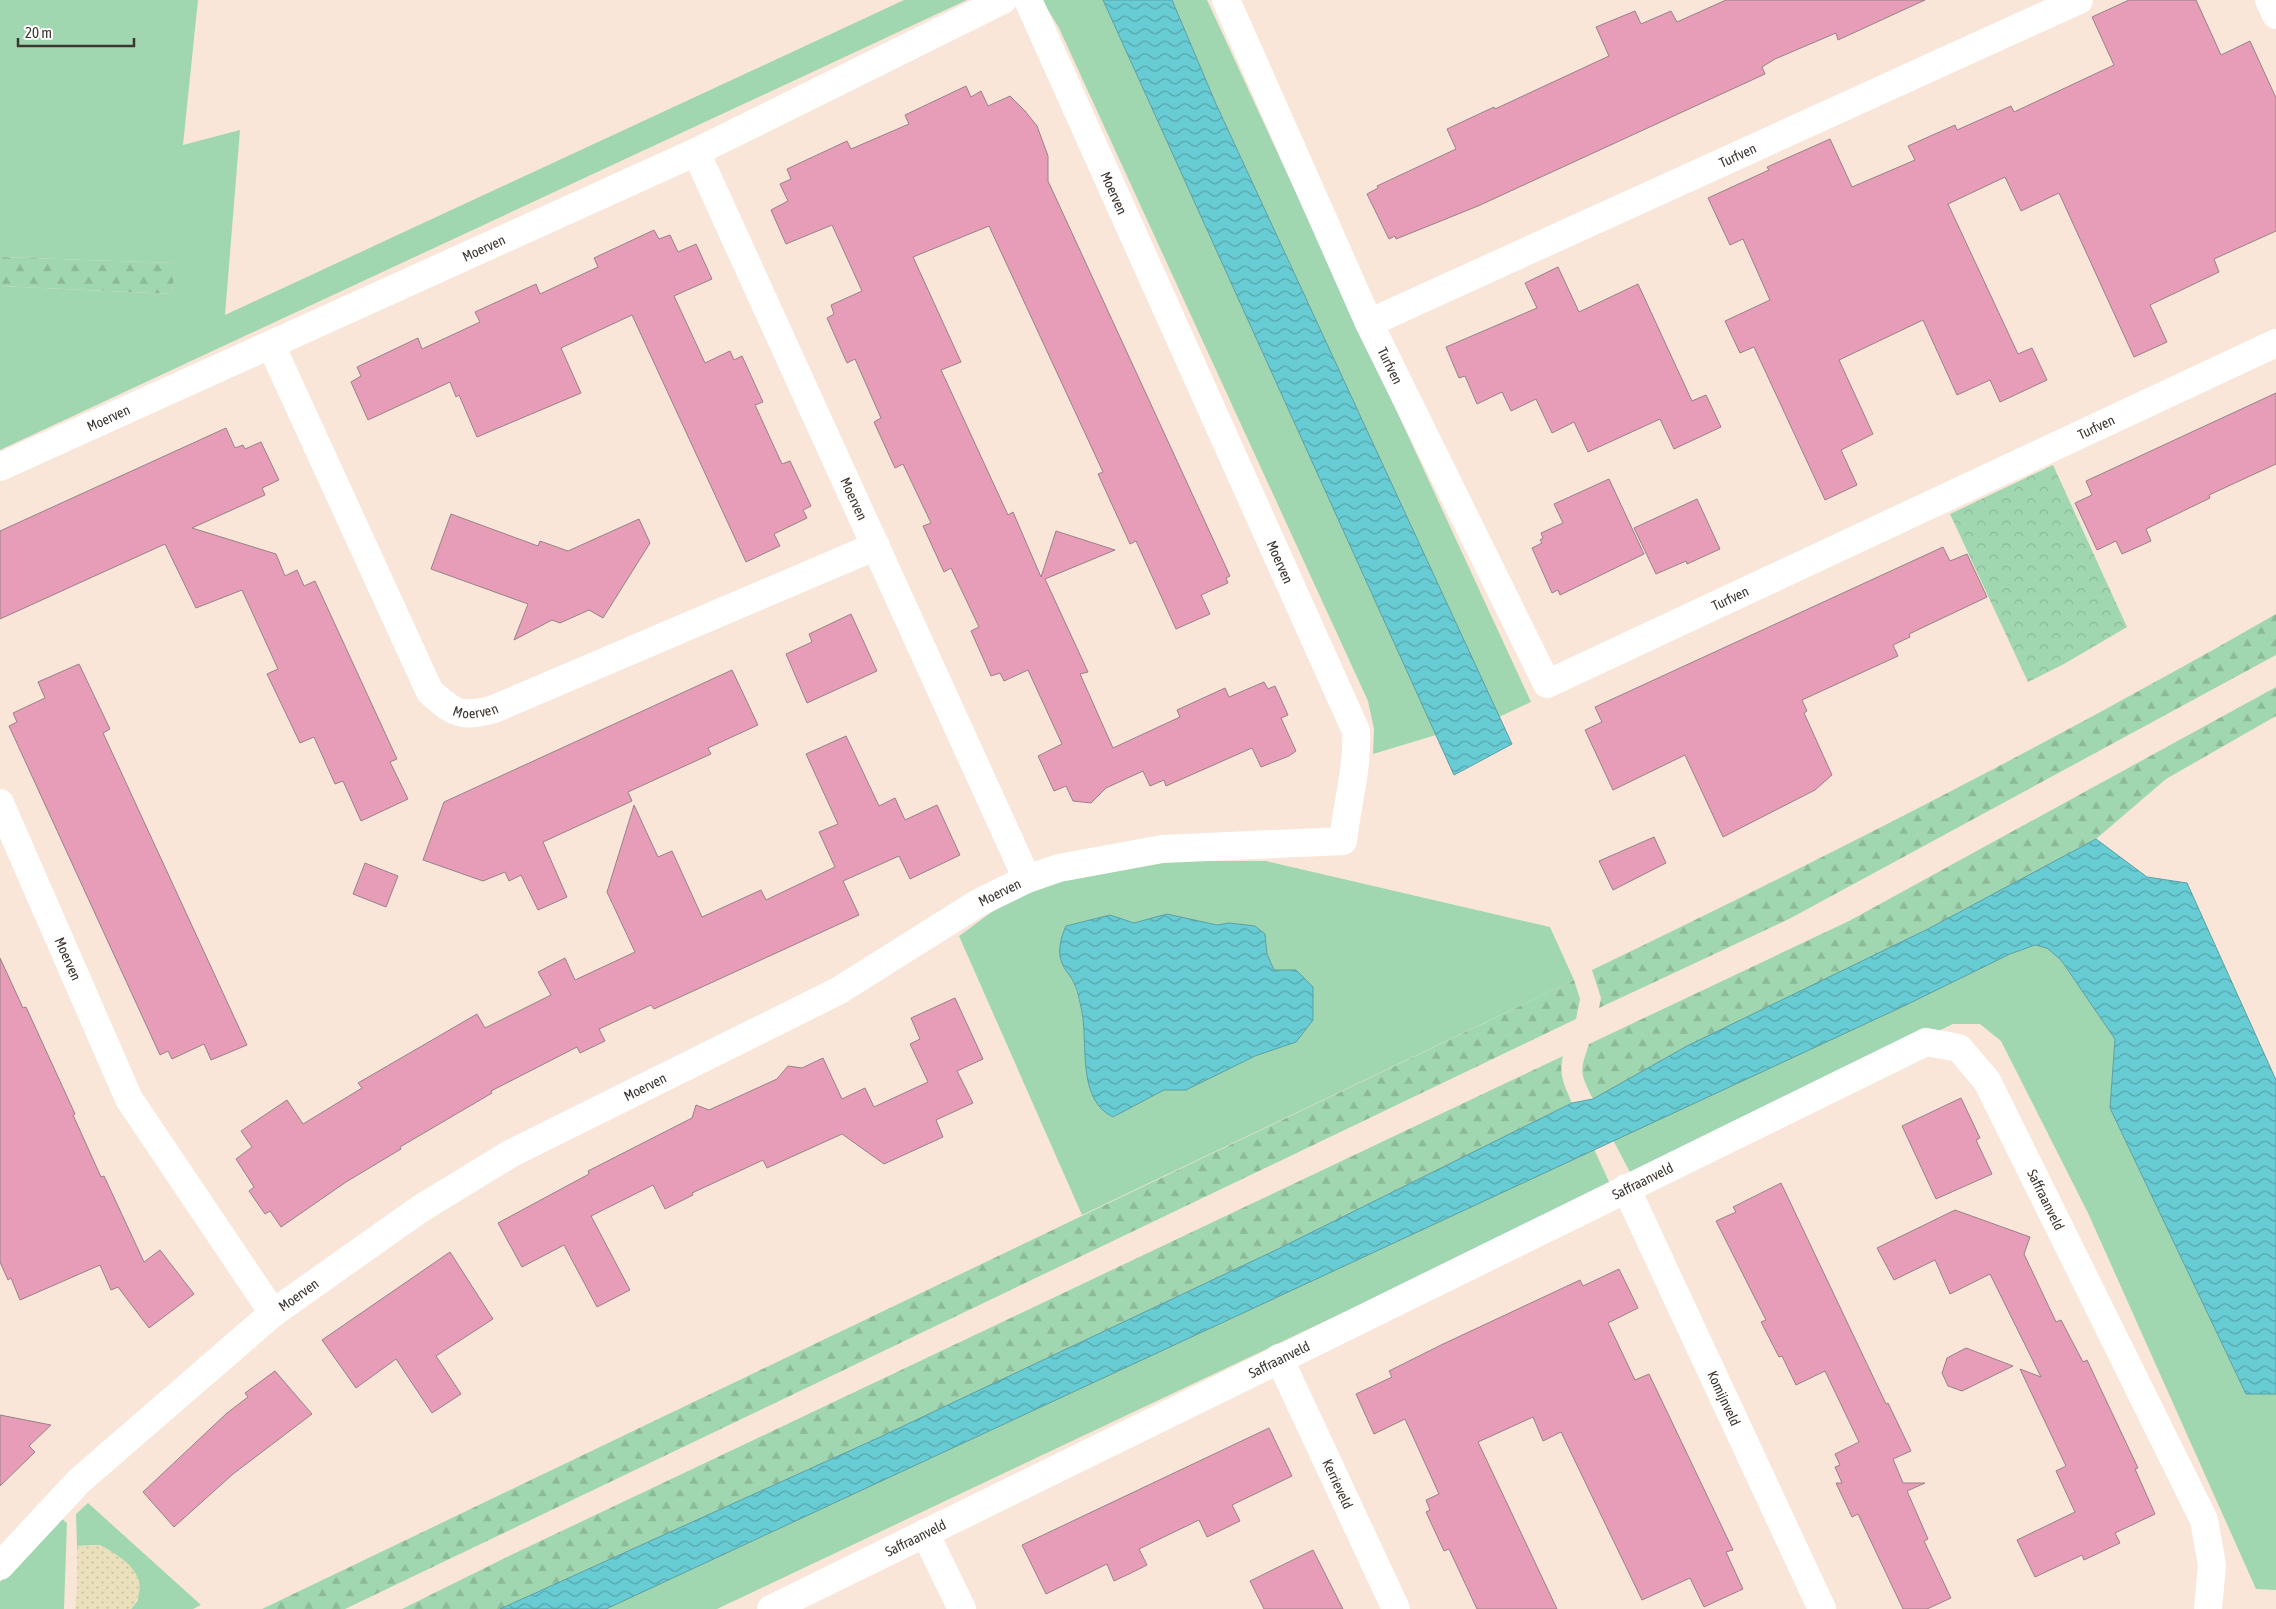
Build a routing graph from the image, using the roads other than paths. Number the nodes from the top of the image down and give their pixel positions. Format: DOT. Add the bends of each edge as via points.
graph roads {
  1 [pos="1003,0"];
  2 [pos="1028,0"];
  3 [pos="1226,0"];
  4 [pos="2079,0"];
  5 [pos="2269,0"];
  6 [pos="2276,15"];
  7 [pos="696,152"];
  8 [pos="1369,323"];
  9 [pos="2276,343"];
  10 [pos="271,346"];
  11 [pos="0,467"];
  12 [pos="876,546"];
  13 [pos="0,803"];
  14 [pos="1027,879"];
  15 [pos="1626,1188"];
  16 [pos="273,1313"];
  17 [pos="1279,1358"];
  18 [pos="925,1533"];
  19 [pos="0,1566"];
  20 [pos="771,1609"];
  21 [pos="962,1609"];
  22 [pos="1396,1609"];
  23 [pos="1822,1609"];
  24 [pos="2208,1609"];
  1 -- 7 [label="street, Moerven"];
  2 -- 14 [label="street, Moerven" via="1356,731 1357,755 1346,807 1343,841 1162,849 1059,868"];
  3 -- 8 [label="street, Turfven"];
  4 -- 8 [label="street, Turfven"];
  5 -- 6 [label="street"];
  7 -- 10 [label="street, Moerven"];
  7 -- 12 [label="street, Moerven"];
  8 -- 9 [label="street, Turfven" via="1548,684"];
  10 -- 11 [label="street, Moerven"];
  10 -- 12 [label="street, Moerven" via="430,692 450,710 472,715 494,709"];
  12 -- 14 [label="street, Moerven"];
  13 -- 16 [label="street, Moerven" via="129,1099"];
  14 -- 16 [label="street, Moerven" via="978,903 838,991 510,1154 420,1208"];
  15 -- 17 [label="street, Saffraanveld"];
  15 -- 23 [label="street, Komijnveld"];
  15 -- 24 [label="street, Saffraanveld" via="1926,1042 1959,1048 1987,1080 2204,1520 2212,1565"];
  16 -- 19 [label="street, Moerven" via="80,1481"];
  17 -- 18 [label="street, Saffraanveld"];
  17 -- 22 [label="street, Kerrieveld"];
  18 -- 20 [label="street, Saffraanveld"];
  18 -- 21 [label="street"];
}
